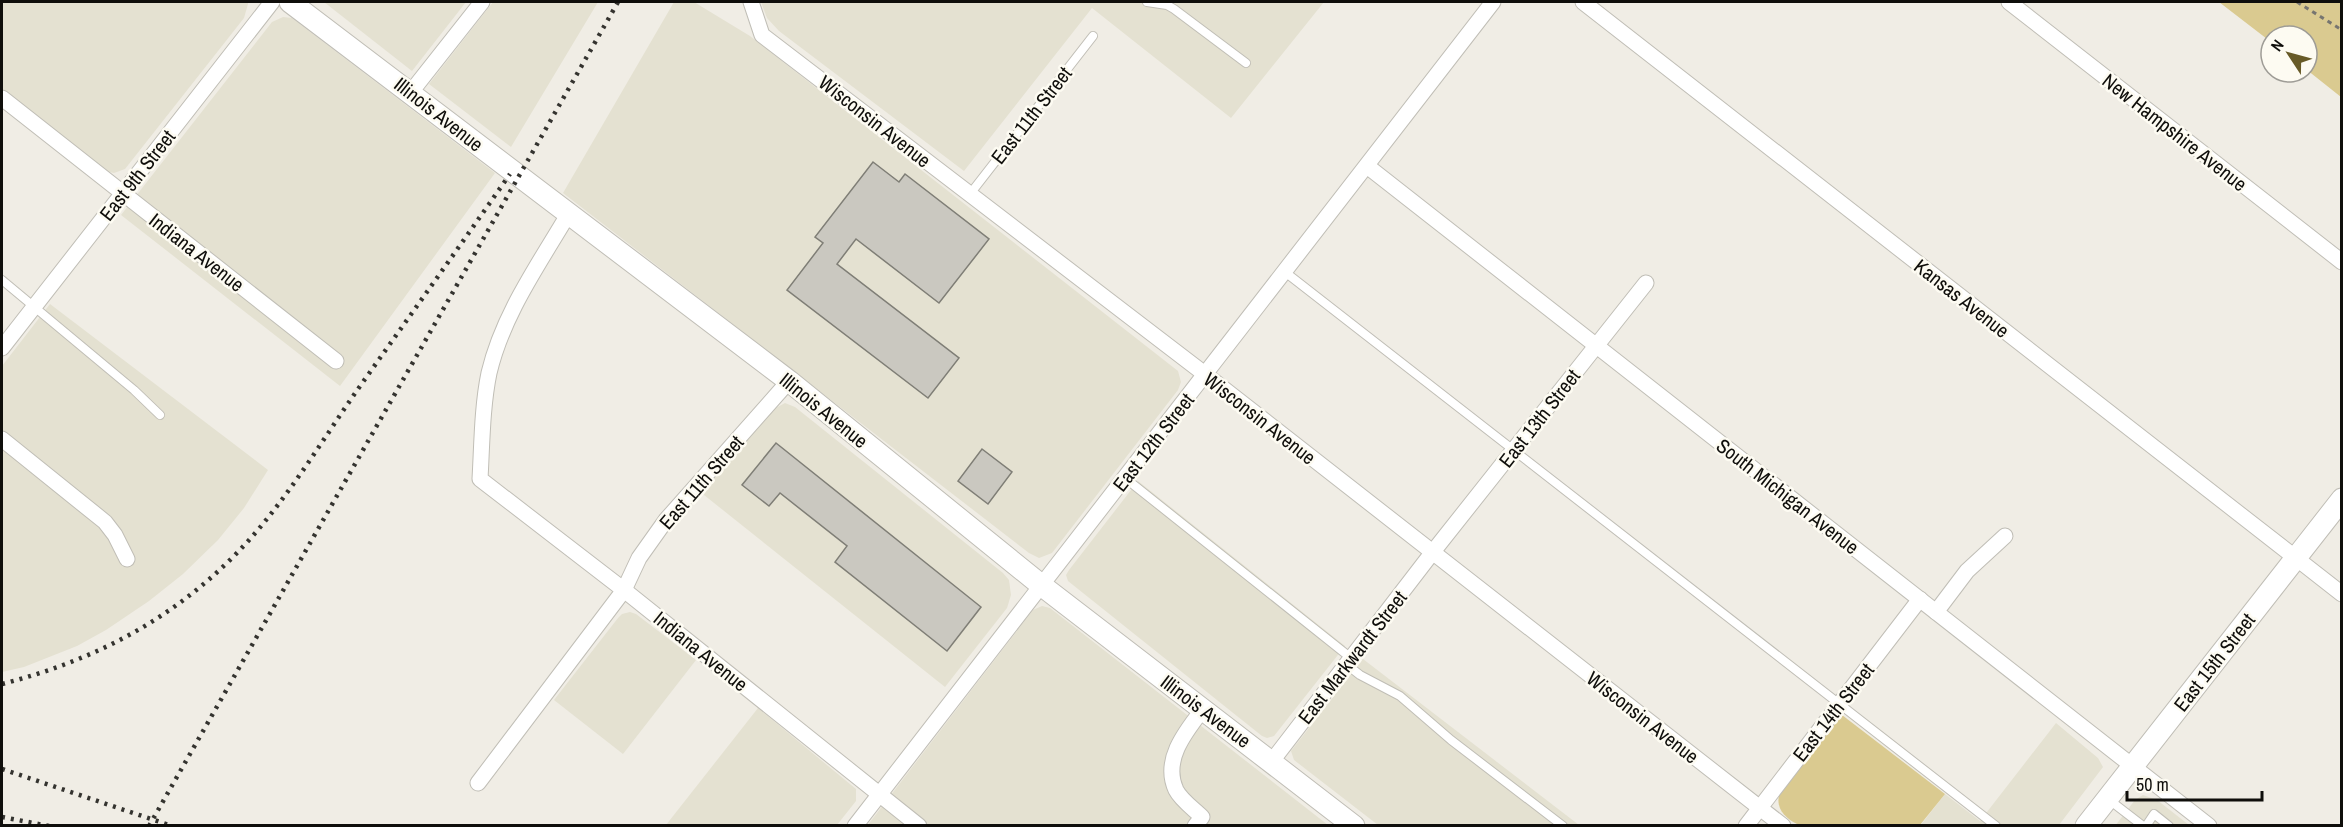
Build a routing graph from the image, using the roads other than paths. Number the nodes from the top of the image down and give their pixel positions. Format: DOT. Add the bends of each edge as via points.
graph roads {
  1 [pos="272,2"];
  2 [pos="290,2"];
  3 [pos="482,2"];
  4 [pos="751,2"];
  5 [pos="1147,2"];
  6 [pos="1493,2"];
  7 [pos="1583,2"];
  8 [pos="2009,2"];
  9 [pos="1093,36"];
  10 [pos="1246,63"];
  11 [pos="411,92"];
  12 [pos="2,98"];
  13 [pos="1367,166"];
  14 [pos="123,194"];
  15 [pos="970,194"];
  16 [pos="570,213"];
  17 [pos="2342,262"];
  18 [pos="1285,272"];
  19 [pos="2,280"];
  20 [pos="1646,283"];
  21 [pos="34,307"];
  22 [pos="1597,346"];
  23 [pos="2,348"];
  24 [pos="336,361"];
  25 [pos="1206,375"];
  26 [pos="789,381"];
  27 [pos="160,415"];
  28 [pos="2,439"];
  29 [pos="1514,450"];
  30 [pos="1125,478"];
  31 [pos="2342,499"];
  32 [pos="2005,536"];
  33 [pos="1432,553"];
  34 [pos="2295,558"];
  35 [pos="127,559"];
  36 [pos="1041,585"];
  37 [pos="624,590"];
  38 [pos="2342,594"];
  39 [pos="1920,599"];
  40 [pos="1936,612"];
  41 [pos="1349,661"];
  42 [pos="1840,704"];
  43 [pos="1203,708"];
  44 [pos="1272,761"];
  45 [pos="2133,766"];
  46 [pos="478,783"];
  47 [pos="880,794"];
  48 [pos="2107,798"];
  49 [pos="1760,807"];
  50 [pos="855,825"];
  51 [pos="919,825"];
  52 [pos="1195,825"];
  53 [pos="1354,825"];
  54 [pos="1563,825"];
  55 [pos="1746,825"];
  56 [pos="1783,825"];
  57 [pos="1996,825"];
  58 [pos="2086,825"];
  59 [pos="2144,825"];
  60 [pos="2169,825"];
  61 [pos="2209,825"];
  1 -- 14 [label="street, East 9th Street"];
  2 -- 11 [label="street, Illinois Avenue"];
  3 -- 11 [label="street"];
  4 -- 15 [label="street, Wisconsin Avenue" via="762,34"];
  5 -- 10 [label="lane" via="1174,9"];
  6 -- 13 [label="street, East 12th Street"];
  7 -- 34 [label="street, Kansas Avenue"];
  8 -- 17 [label="street, New Hampshire Avenue"];
  9 -- 15 [label="lane, East 11th Street"];
  11 -- 16 [label="street, Illinois Avenue"];
  12 -- 14 [label="street, Indiana Avenue"];
  13 -- 18 [label="street, East 12th Street"];
  13 -- 22 [label="street, South Michigan Avenue"];
  14 -- 21 [label="street, East 9th Street"];
  14 -- 24 [label="street, Indiana Avenue"];
  15 -- 25 [label="street, Wisconsin Avenue"];
  16 -- 26 [label="street, Illinois Avenue"];
  16 -- 37 [label="street, Indiana Avenue" via="511,309 489,373 480,478"];
  18 -- 25 [label="street, East 12th Street"];
  18 -- 29 [label="lane"];
  19 -- 21 [label="lane"];
  20 -- 22 [label="street, East 13th Street"];
  21 -- 23 [label="street, East 9th Street"];
  21 -- 27 [label="lane"];
  22 -- 29 [label="street, East 13th Street"];
  22 -- 39 [label="street, South Michigan Avenue"];
  25 -- 30 [label="street, East 12th Street"];
  25 -- 33 [label="street, Wisconsin Avenue"];
  26 -- 36 [label="street, Illinois Avenue"];
  26 -- 37 [label="street, East 11th Street" via="666,520 639,558"];
  28 -- 35 [label="street" via="105,522"];
  29 -- 33 [label="street, East 13th Street"];
  29 -- 42 [label="lane"];
  30 -- 36 [label="street, East 12th Street"];
  30 -- 41 [label="lane"];
  31 -- 34 [label="street, East 15th Street"];
  32 -- 40 [label="street" via="1966,571"];
  33 -- 41 [label="street, East Markwardt Street"];
  33 -- 49 [label="street, Wisconsin Avenue"];
  34 -- 38 [label="street, Kansas Avenue"];
  34 -- 45 [label="street, East 15th Street"];
  36 -- 43 [label="street, Illinois Avenue"];
  36 -- 47 [label="street, East 12th Street"];
  37 -- 46 [label="street, East 11th Street"];
  37 -- 47 [label="street, Indiana Avenue"];
  39 -- 40 [label="street, South Michigan Avenue"];
  39 -- 42 [label="street, East 14th Street"];
  40 -- 45 [label="street, South Michigan Avenue"];
  41 -- 44 [label="street, East Markwardt Street"];
  41 -- 54 [label="lane" via="1360,675 1400,696"];
  42 -- 49 [label="street, East 14th Street"];
  42 -- 57 [label="lane"];
  43 -- 44 [label="street, Illinois Avenue"];
  43 -- 52 [label="street" via="1183,737 1173,762 1177,791 1202,817"];
  44 -- 53 [label="street, Illinois Avenue"];
  45 -- 48 [label="street, East 15th Street"];
  45 -- 61 [label="street, South Michigan Avenue"];
  47 -- 50 [label="street, East 12th Street"];
  47 -- 51 [label="street, Indiana Avenue"];
  48 -- 58 [label="street, East 15th Street"];
  48 -- 59 [label="lane"];
  49 -- 55 [label="street, East 14th Street"];
  49 -- 56 [label="street, Wisconsin Avenue"];
  59 -- 60 [label="lane" via="2154,814"];
}
